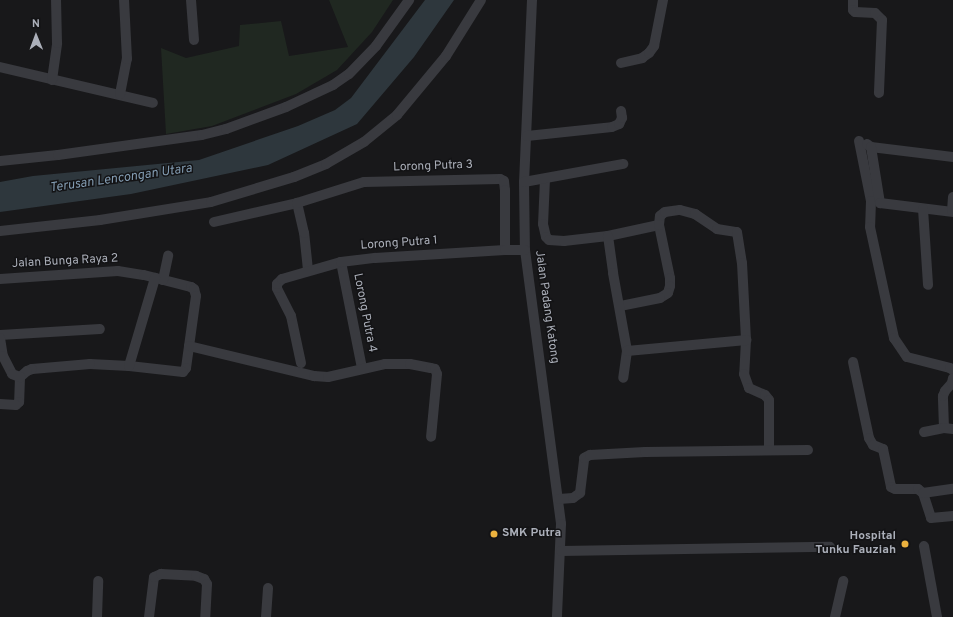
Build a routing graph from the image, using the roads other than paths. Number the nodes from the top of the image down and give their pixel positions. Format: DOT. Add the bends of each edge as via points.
graph roads {
  1 [pos="56,0"];
  2 [pos="124,0"];
  3 [pos="191,0"];
  4 [pos="408,0"];
  5 [pos="481,0"];
  6 [pos="532,0"];
  7 [pos="662,0"];
  8 [pos="853,0"];
  9 [pos="194,40"];
  10 [pos="621,63"];
  11 [pos="0,67"];
  12 [pos="52,80"];
  13 [pos="879,93"];
  14 [pos="120,94"];
  15 [pos="153,103"];
  16 [pos="621,110"];
  17 [pos="527,136"];
  18 [pos="871,147"];
  19 [pos="953,157"];
  20 [pos="0,161"];
  21 [pos="623,164"];
  22 [pos="545,179"];
  23 [pos="524,182"];
  24 [pos="953,197"];
  25 [pos="297,203"];
  26 [pos="923,209"];
  27 [pos="953,212"];
  28 [pos="214,222"];
  29 [pos="659,224"];
  30 [pos="0,231"];
  31 [pos="608,236"];
  32 [pos="505,250"];
  33 [pos="525,250"];
  34 [pos="168,256"];
  35 [pos="341,262"];
  36 [pos="308,270"];
  37 [pos="0,279"];
  38 [pos="159,279"];
  39 [pos="928,286"];
  40 [pos="0,287"];
  41 [pos="620,306"];
  42 [pos="100,329"];
  43 [pos="0,337"];
  44 [pos="746,340"];
  45 [pos="189,346"];
  46 [pos="627,351"];
  47 [pos="853,362"];
  48 [pos="301,363"];
  49 [pos="129,366"];
  50 [pos="362,368"];
  51 [pos="953,370"];
  52 [pos="623,378"];
  53 [pos="953,378"];
  54 [pos="19,380"];
  55 [pos="0,404"];
  56 [pos="948,429"];
  57 [pos="924,432"];
  58 [pos="431,437"];
  59 [pos="768,450"];
  60 [pos="808,450"];
  61 [pos="953,489"];
  62 [pos="923,493"];
  63 [pos="559,499"];
  64 [pos="953,516"];
  65 [pos="924,546"];
  66 [pos="830,547"];
  67 [pos="561,551"];
  68 [pos="98,581"];
  69 [pos="843,581"];
  70 [pos="268,588"];
  71 [pos="97,617"];
  72 [pos="149,617"];
  73 [pos="205,617"];
  74 [pos="266,617"];
  75 [pos="557,617"];
  76 [pos="835,617"];
  77 [pos="937,617"];
  1 -- 12 [label="street" via="58,43"];
  2 -- 14 [label="street" via="127,59"];
  3 -- 9 [label="street"];
  4 -- 20 [label="street" via="376,46 349,74 333,85 286,107 202,135"];
  5 -- 30 [label="street" via="446,56 397,115 364,142 326,164 294,177 211,202 100,220"];
  6 -- 17 [label="street, Jalan Padang Katong"];
  7 -- 10 [label="street" via="654,46 642,58"];
  8 -- 13 [label="street" via="853,10 875,13 882,20"];
  11 -- 12 [label="street"];
  12 -- 14 [label="street"];
  14 -- 15 [label="street"];
  16 -- 17 [label="street" via="622,118 619,124 612,128"];
  17 -- 23 [label="street, Jalan Padang Katong"];
  18 -- 19 [label="street"];
  18 -- 26 [label="street" via="880,203"];
  18 -- 51 [label="street" via="860,141 871,200 870,226 894,338 907,357"];
  21 -- 22 [label="street"];
  22 -- 23 [label="street"];
  22 -- 31 [label="street" via="543,224 546,237 553,241"];
  23 -- 33 [label="street, Jalan Padang Katong"];
  24 -- 27 [label="street"];
  25 -- 28 [label="street, Lorong Putra 3"];
  25 -- 32 [label="street, Lorong Putra 3" via="364,182 500,178 504,181 505,190"];
  25 -- 36 [label="street" via="304,233"];
  26 -- 27 [label="street"];
  26 -- 39 [label="street"];
  29 -- 31 [label="street"];
  29 -- 41 [label="street" via="670,278 668,293 660,298"];
  29 -- 44 [label="street" via="660,216 665,212 680,210 695,214 718,229 737,232 742,263"];
  31 -- 41 [label="street"];
  32 -- 33 [label="street, Lorong Putra 1"];
  32 -- 35 [label="street, Lorong Putra 1"];
  33 -- 63 [label="street, Jalan Padang Katong"];
  34 -- 38 [label="street"];
  35 -- 36 [label="street, Lorong Putra 1"];
  35 -- 50 [label="street, Lorong Putra 4"];
  36 -- 48 [label="street, Lorong Putra 1" via="279,281 277,288 291,316"];
  37 -- 38 [label="street, Jalan Bunga Raya 2" via="118,271"];
  37 -- 40 [label="street"];
  38 -- 45 [label="street, Jalan Bunga Raya 2" via="191,287 196,292"];
  38 -- 49 [label="street"];
  41 -- 46 [label="street"];
  42 -- 43 [label="street"];
  43 -- 54 [label="street" via="4,356 12,374"];
  44 -- 46 [label="street"];
  44 -- 59 [label="street" via="744,374 747,384 752,390 770,400"];
  45 -- 49 [label="street" via="186,368 183,372"];
  45 -- 50 [label="street" via="314,376 341,376"];
  46 -- 52 [label="street"];
  47 -- 62 [label="street" via="869,438 873,445 883,449 891,487 915,487"];
  49 -- 54 [label="street" via="90,364 32,370 27,371"];
  50 -- 58 [label="street" via="400,363 435,369 437,374"];
  53 -- 56 [label="street" via="943,396"];
  54 -- 55 [label="street" via="19,402 16,405"];
  56 -- 57 [label="street"];
  59 -- 60 [label="street"];
  59 -- 63 [label="street" via="590,455 584,458 580,493 573,498"];
  61 -- 62 [label="street"];
  62 -- 64 [label="street" via="931,518"];
  63 -- 67 [label="street, Jalan Padang Katong"];
  65 -- 77 [label="street"];
  66 -- 67 [label="street"];
  67 -- 75 [label="street, Jalan Padang Katong"];
  68 -- 71 [label="street"];
  69 -- 76 [label="street"];
  70 -- 74 [label="street"];
  72 -- 73 [label="street" via="154,577 161,574 196,576 204,579 207,584"];
}
